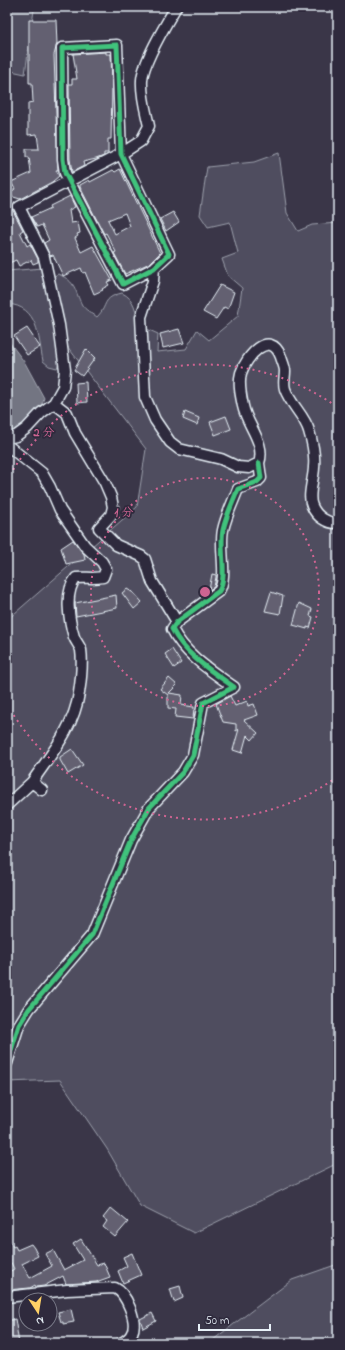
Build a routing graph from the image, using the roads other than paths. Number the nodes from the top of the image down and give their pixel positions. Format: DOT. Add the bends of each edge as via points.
graph roads {
  1 [pos="176,7"];
  2 [pos="120,154"];
  3 [pos="68,180"];
  4 [pos="154,268"];
  5 [pos="54,403"];
  6 [pos="7,438"];
  7 [pos="7,445"];
  8 [pos="259,463"];
  9 [pos="338,523"];
  10 [pos="177,622"];
  11 [pos="32,782"];
  12 [pos="42,790"];
  13 [pos="7,805"];
  14 [pos="7,1063"];
  15 [pos="7,1297"];
  16 [pos="120,1343"];
  1 -- 2 [label="street" via="154,48 142,80 143,100 150,126 141,141"];
  2 -- 3 [label="street"];
  2 -- 3 [label="street" via="117,45 62,48 63,159"];
  2 -- 4 [label="street" via="169,254"];
  3 -- 4 [label="street" via="123,284"];
  3 -- 5 [label="street" via="19,207 44,257 60,325 65,370 63,386"];
  4 -- 8 [label="street" via="153,281 141,317 145,397 154,420 170,442 179,449 221,459 238,467 248,468"];
  5 -- 6 [label="street" via="27,428 16,436"];
  5 -- 10 [label="street" via="67,413 75,433 111,497 111,515 100,528 116,545 145,559 152,581"];
  7 -- 11 [label="street" via="42,473 60,510 85,546 106,569 103,577 76,578 71,583 68,593 71,618 74,637 81,649 79,694 65,736"];
  8 -- 9 [label="street" via="261,449 243,408 240,387 245,362 259,347 267,345 274,347 279,353 285,371 285,391 309,430 314,466 311,505 324,520"];
  8 -- 10 [label="street" via="261,478 238,489 223,530 223,585 219,592"];
  10 -- 14 [label="street" via="172,629 186,648 196,659 234,687 203,703 193,755 184,772 149,808 131,840 92,935 29,1009 19,1025"];
  11 -- 12 [label="street"];
  11 -- 13 [label="street"];
  15 -- 16 [label="street" via="114,1288 121,1291 127,1299 134,1326 127,1340"];
}
